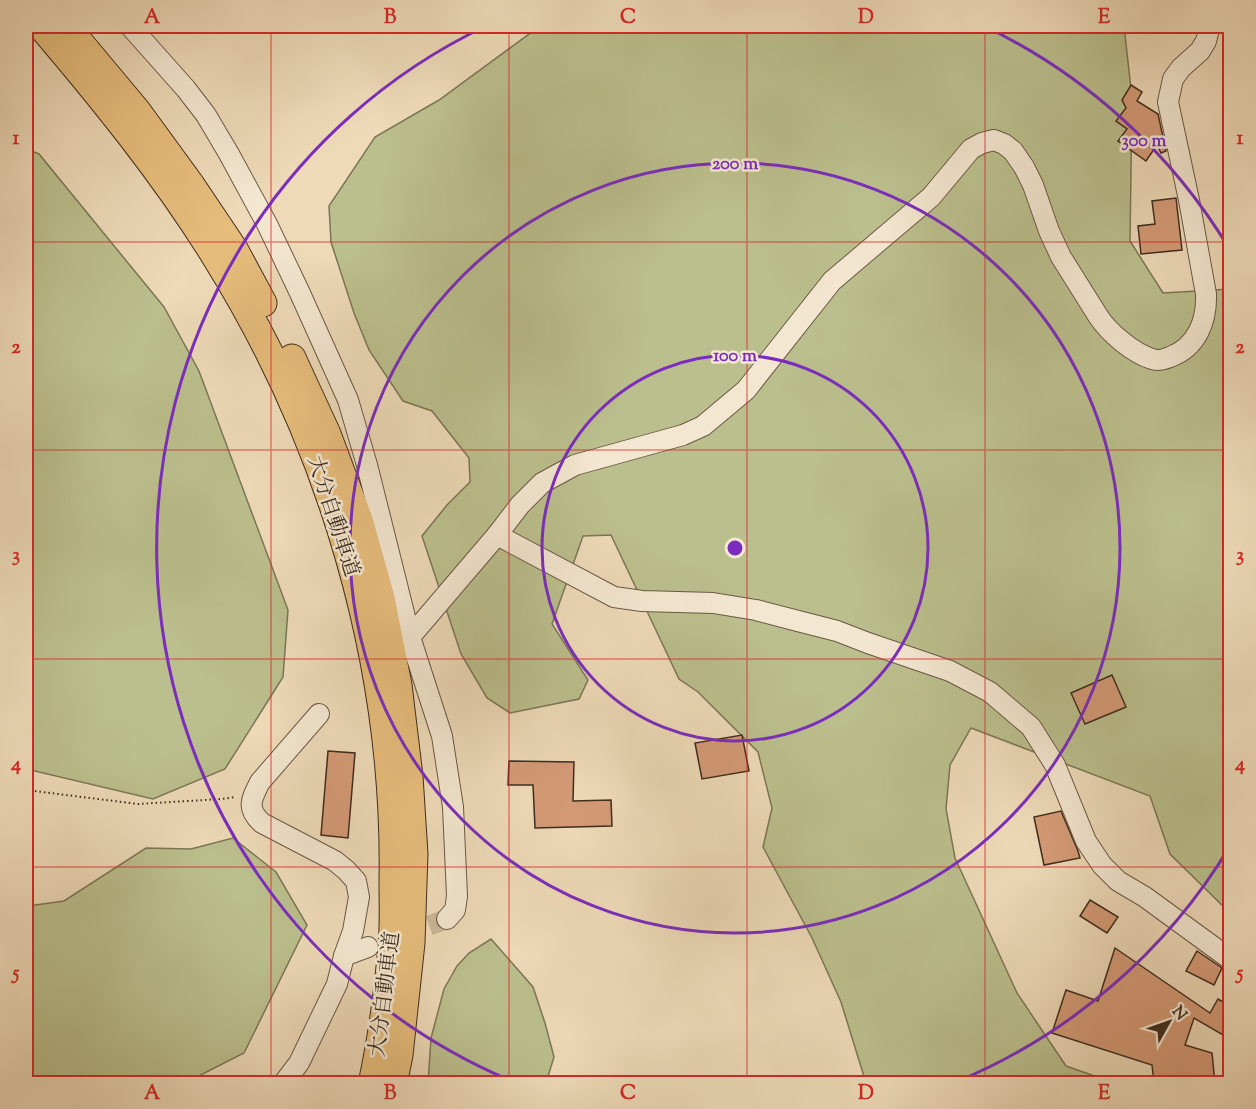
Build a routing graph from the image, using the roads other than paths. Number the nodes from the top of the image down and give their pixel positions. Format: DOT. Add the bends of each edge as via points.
graph roads {
  1 [pos="41,26"];
  2 [pos="66,26"];
  3 [pos="130,26"];
  4 [pos="1210,26"];
  5 [pos="497,535"];
  6 [pos="410,637"];
  7 [pos="319,714"];
  8 [pos="447,919"];
  9 [pos="368,947"];
  10 [pos="344,956"];
  11 [pos="1230,959"];
  12 [pos="283,1083"];
  13 [pos="372,1083"];
  14 [pos="393,1083"];
  1 -- 13 [label="highway, 大分自動車道" via="121,122 217,258 269,351 340,525 362,604 391,778 392,944"];
  2 -- 14 [label="highway, 大分自動車道" via="137,111 234,249 309,394 360,520 398,685 414,854 411,943"];
  3 -- 6 [label="street" via="206,115 267,224 308,310 348,400"];
  4 -- 5 [label="street" via="1200,51 1173,79 1167,102 1206,294 1203,323 1186,348 1165,359 1153,360 1113,334 1061,257 1024,167 1004,144 994,140 982,143 971,149 931,197 832,282 746,390 703,426 574,465 542,483"];
  5 -- 6 [label="street"];
  5 -- 11 [label="street" via="614,597 713,603 756,610 837,631 950,671 990,692 1031,727 1055,765 1086,841 1102,865 1118,881"];
  6 -- 8 [label="street" via="442,736 450,778 457,896 456,910"];
  7 -- 10 [label="street" via="260,782 251,810 262,822 335,861 356,881 359,897"];
  9 -- 10 [label="street"];
  10 -- 12 [label="street" via="337,984 299,1064"];
}
